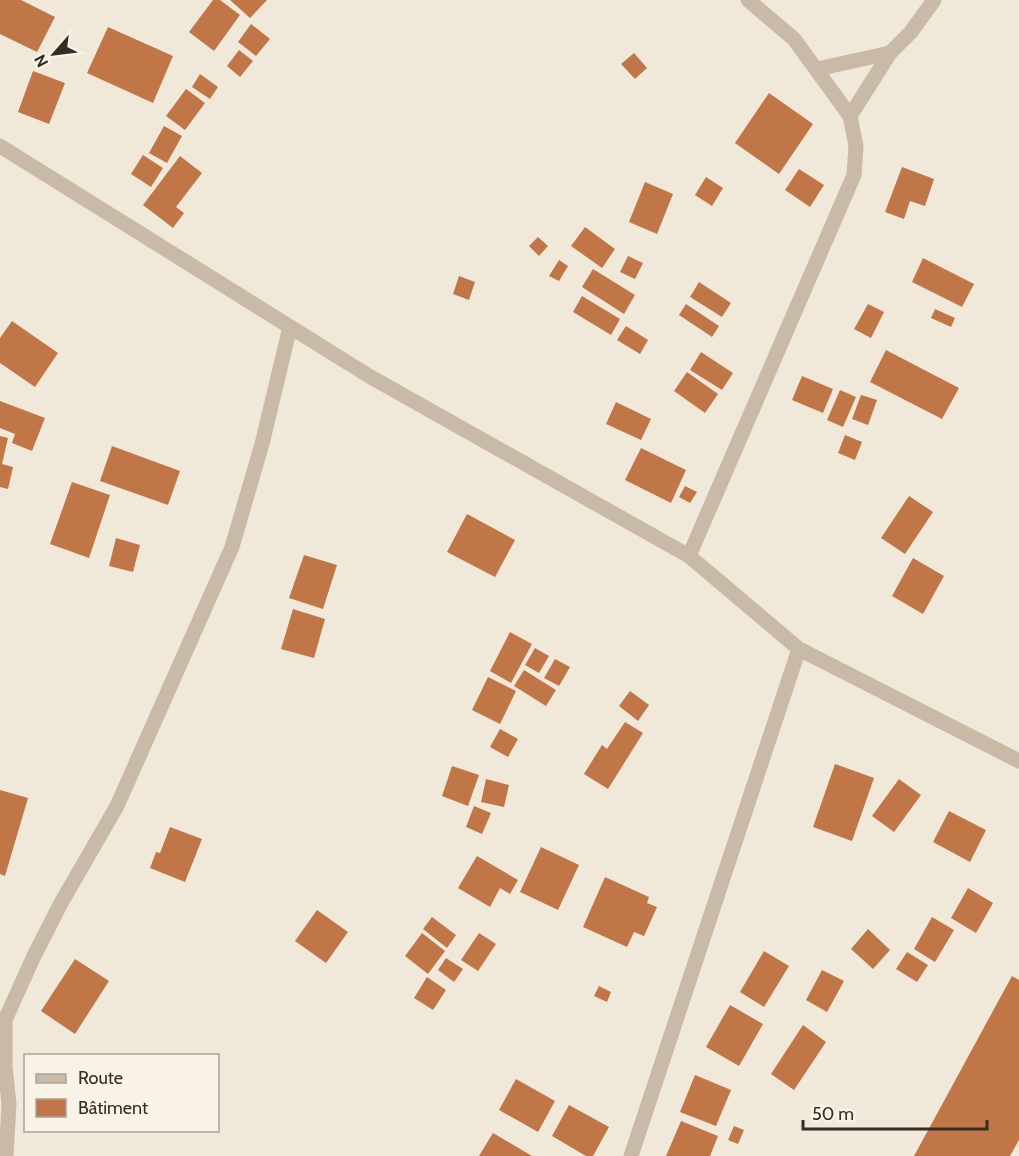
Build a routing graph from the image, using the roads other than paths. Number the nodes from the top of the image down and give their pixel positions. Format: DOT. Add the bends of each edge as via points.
graph roads {
  1 [pos="748,0"];
  2 [pos="934,0"];
  3 [pos="890,53"];
  4 [pos="817,69"];
  5 [pos="850,116"];
  6 [pos="0,146"];
  7 [pos="290,327"];
  8 [pos="689,556"];
  9 [pos="799,649"];
  10 [pos="1019,761"];
  11 [pos="2,1019"];
  12 [pos="6,1156"];
  13 [pos="631,1156"];
  1 -- 4 [label="street" via="794,39"];
  2 -- 3 [label="street"];
  3 -- 4 [label="street"];
  3 -- 5 [label="street"];
  4 -- 5 [label="street"];
  5 -- 8 [label="street" via="856,146 854,175"];
  6 -- 7 [label="street"];
  7 -- 8 [label="street" via="369,376"];
  7 -- 11 [label="street" via="232,547 117,806"];
  8 -- 9 [label="street"];
  9 -- 10 [label="street"];
  9 -- 13 [label="street"];
  11 -- 12 [label="street" via="9,1104"];
}
